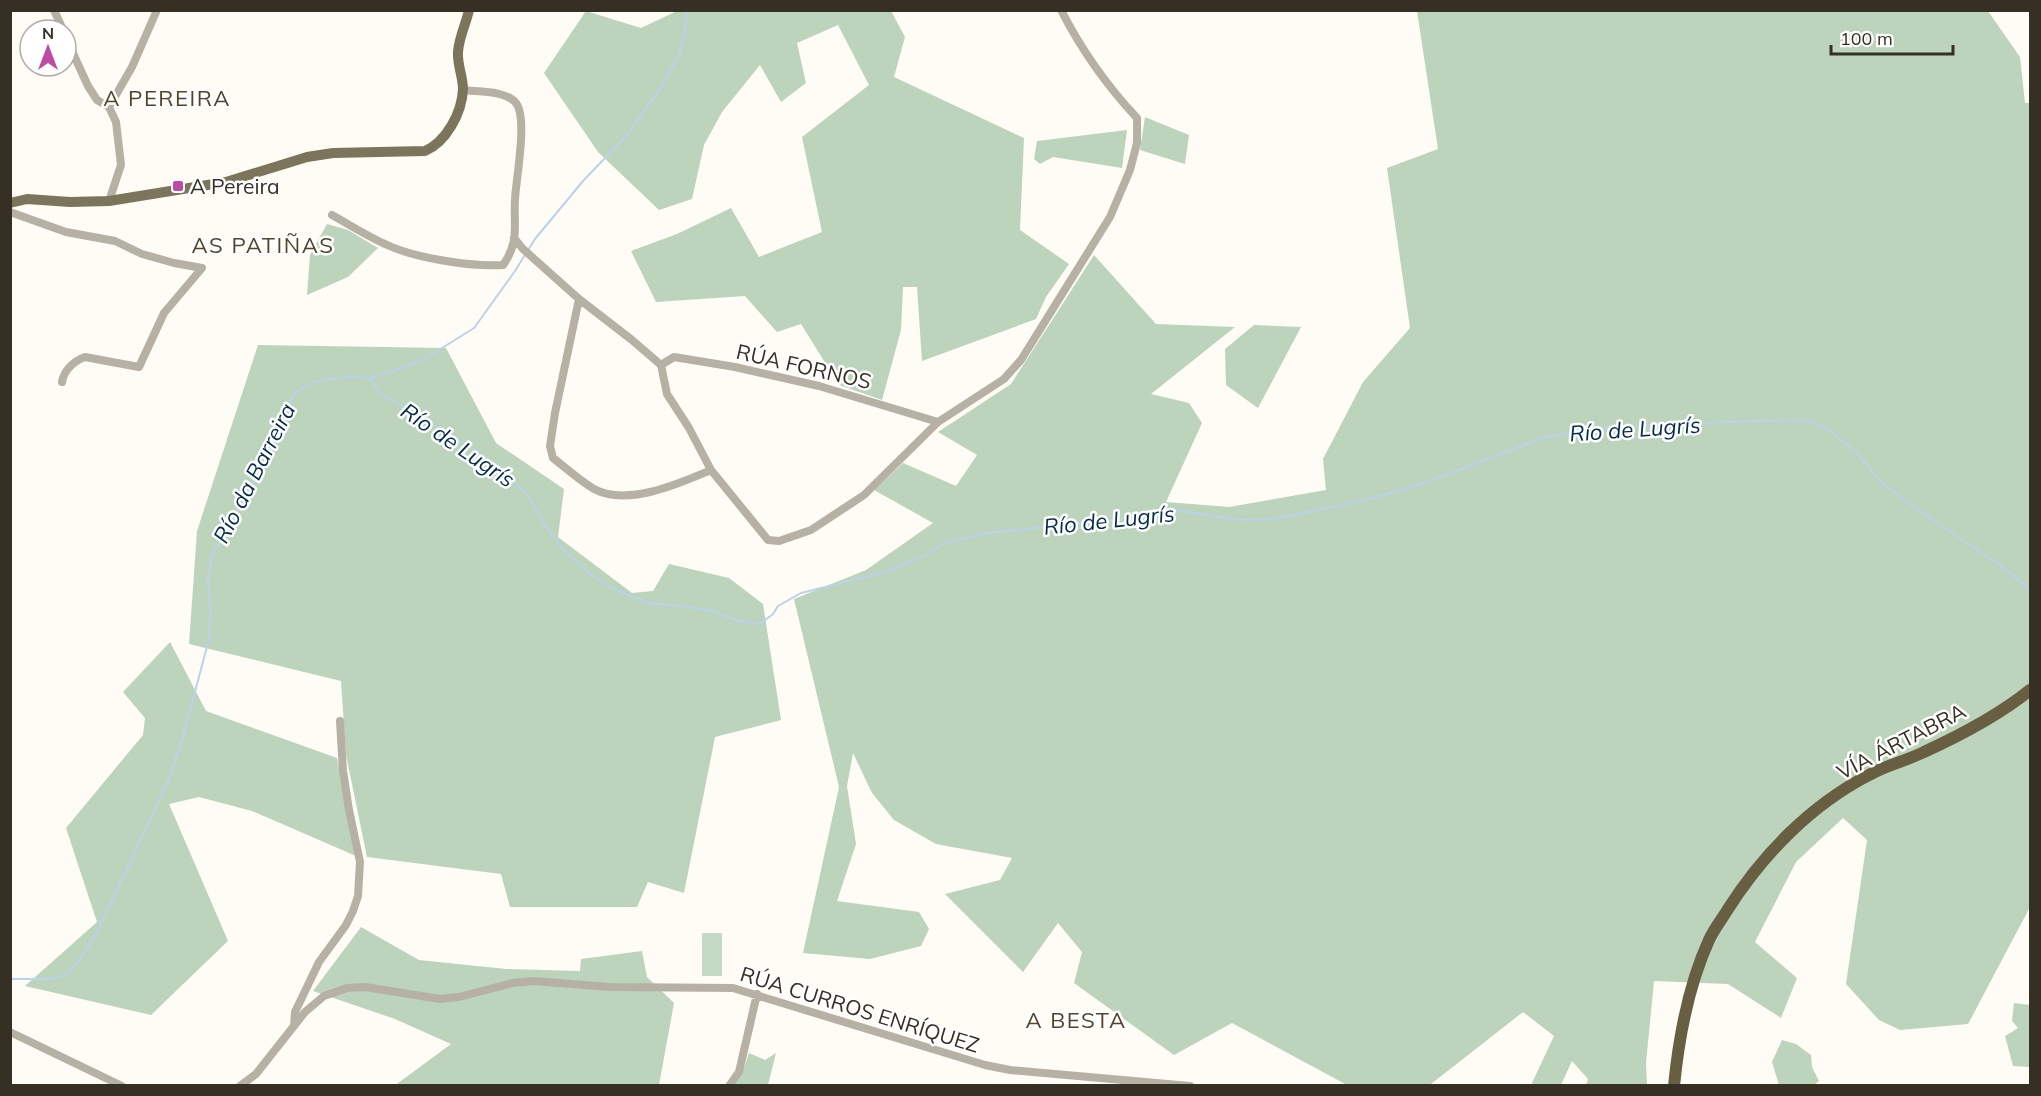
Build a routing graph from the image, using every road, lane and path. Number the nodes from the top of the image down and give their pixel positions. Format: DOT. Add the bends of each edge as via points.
graph roads {
  1 [pos="157,10"];
  2 [pos="469,10"];
  3 [pos="1060,10"];
  4 [pos="78,64"];
  5 [pos="463,90"];
  6 [pos="109,107"];
  7 [pos="109,201"];
  8 [pos="10,203"];
  9 [pos="10,212"];
  10 [pos="332,215"];
  11 [pos="514,238"];
  12 [pos="579,299"];
  13 [pos="661,365"];
  14 [pos="62,382"];
  15 [pos="938,422"];
  16 [pos="711,470"];
  17 [pos="2031,690"];
  18 [pos="340,721"];
  19 [pos="757,994"];
  20 [pos="294,1026"];
  21 [pos="10,1032"];
  22 [pos="122,1086"];
  23 [pos="240,1086"];
  24 [pos="729,1086"];
  25 [pos="1190,1086"];
  26 [pos="1674,1086"];
  1 -- 6 [label="street"];
  2 -- 5 [label="main road" via="458,52"];
  3 -- 15 [label="street" via="1083,49 1137,118 1137,143 1130,170 1110,217 1021,360 1004,378"];
  4 -- 6 [label="street" via="97,100"];
  5 -- 7 [label="main road" via="447,134 425,151 306,157 226,182"];
  5 -- 11 [label="street" via="501,95 515,101 520,112"];
  6 -- 7 [label="street" via="116,122 121,165"];
  7 -- 8 [label="main road" via="27,199"];
  9 -- 14 [label="street" via="66,232 114,241 142,254 202,268 164,313 139,367 85,357 70,367"];
  10 -- 11 [label="street" via="411,254 486,266 503,265"];
  11 -- 12 [label="street"];
  12 -- 13 [label="street"];
  12 -- 16 [label="street" via="555,413 550,446 553,458 595,489 613,494 638,494 667,487"];
  13 -- 15 [label="street, RÚA FORNOS" via="674,357 735,367 836,390"];
  13 -- 16 [label="street" via="667,394"];
  15 -- 16 [label="street" via="864,495 811,530 779,541 768,540"];
  17 -- 26 [label="highway, VÍA ÁRTABRA" via="1966,731 1869,774 1820,807 1777,844 1742,887 1709,938 1688,998"];
  18 -- 20 [label="street" via="344,781 360,862 358,896 346,925 319,962 295,1012"];
  19 -- 20 [label="street, RÚA CURROS ENRÍQUEZ" via="733,988 610,987 532,981 440,999 365,987 348,988 324,996"];
  19 -- 24 [label="street" via="739,1072"];
  19 -- 25 [label="street, RÚA CURROS ENRÍQUEZ" via="985,1065"];
  20 -- 23 [label="street, RÚA CURROS ENRÍQUEZ" via="256,1074"];
  21 -- 22 [label="street"];
}
